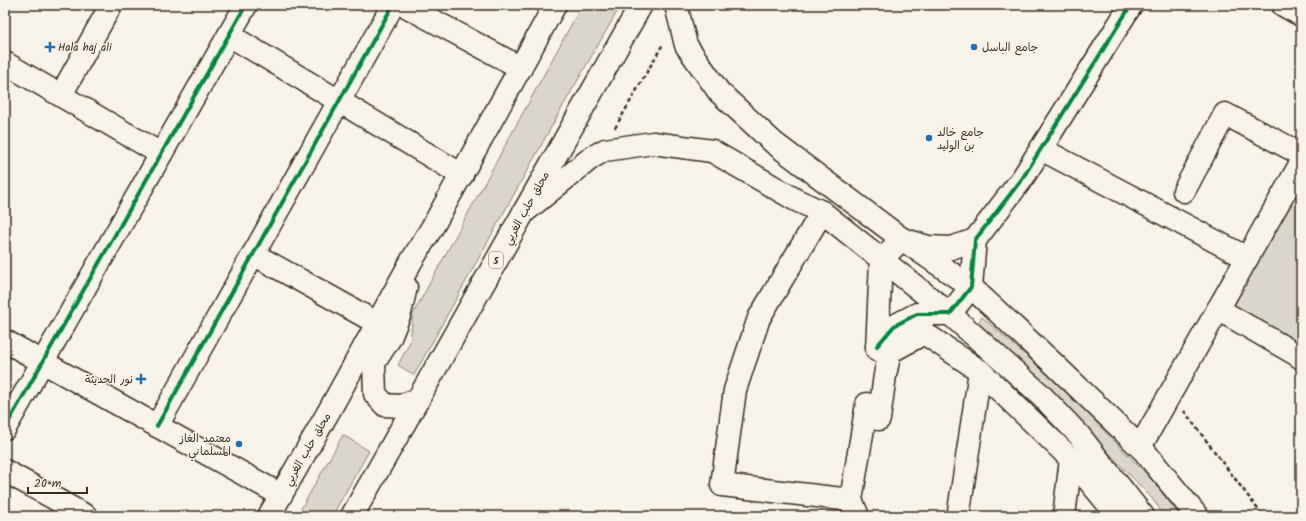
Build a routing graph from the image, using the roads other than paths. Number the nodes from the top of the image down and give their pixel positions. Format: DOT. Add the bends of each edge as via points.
graph roads {
  1 [pos="111,5"];
  2 [pos="246,5"];
  3 [pos="393,5"];
  4 [pos="404,5"];
  5 [pos="555,5"];
  6 [pos="640,5"];
  7 [pos="1131,5"];
  8 [pos="1284,5"];
  9 [pos="677,11"];
  10 [pos="1301,15"];
  11 [pos="229,35"];
  12 [pos="5,63"];
  13 [pos="521,68"];
  14 [pos="61,95"];
  15 [pos="339,102"];
  16 [pos="1041,148"];
  17 [pos="161,154"];
  18 [pos="1301,154"];
  19 [pos="1301,163"];
  20 [pos="462,175"];
  21 [pos="1184,191"];
  22 [pos="822,212"];
  23 [pos="523,213"];
  24 [pos="902,239"];
  25 [pos="974,240"];
  26 [pos="254,254"];
  27 [pos="1247,258"];
  28 [pos="412,260"];
  29 [pos="881,260"];
  30 [pos="971,287"];
  31 [pos="1218,309"];
  32 [pos="950,314"];
  33 [pos="378,323"];
  34 [pos="5,341"];
  35 [pos="877,346"];
  36 [pos="1301,358"];
  37 [pos="42,362"];
  38 [pos="980,371"];
  39 [pos="418,399"];
  40 [pos="865,417"];
  41 [pos="157,426"];
  42 [pos="5,428"];
  43 [pos="1140,447"];
  44 [pos="1071,459"];
  45 [pos="5,471"];
  46 [pos="281,495"];
  47 [pos="855,508"];
  48 [pos="960,511"];
  49 [pos="86,516"];
  50 [pos="269,516"];
  51 [pos="352,516"];
  52 [pos="1064,516"];
  53 [pos="1118,516"];
  54 [pos="1143,516"];
  55 [pos="1197,516"];
  1 -- 14 [label="main road"];
  2 -- 11 [label="main road"];
  3 -- 15 [label="main road"];
  4 -- 13 [label="main road"];
  5 -- 13 [label="main road, محلق حلب الغربي"];
  6 -- 23 [label="main road, محلق حلب الغربي / 5"];
  7 -- 16 [label="main road"];
  8 -- 10 [label="main road"];
  9 -- 24 [label="main road" via="686,45 720,92 774,143"];
  11 -- 15 [label="main road"];
  11 -- 17 [label="main road"];
  12 -- 14 [label="main road"];
  13 -- 20 [label="main road, محلق حلب الغربي"];
  14 -- 17 [label="main road"];
  15 -- 20 [label="main road"];
  15 -- 26 [label="main road"];
  16 -- 25 [label="main road" via="1022,179"];
  16 -- 27 [label="main road"];
  17 -- 37 [label="main road"];
  18 -- 21 [label="main road" via="1225,114"];
  19 -- 27 [label="main road"];
  20 -- 28 [label="main road, محلق حلب الغربي"];
  22 -- 23 [label="main road" via="796,200 712,151 653,143 605,150 591,158"];
  22 -- 29 [label="main road"];
  22 -- 47 [label="main road" via="759,318 735,390 722,485"];
  23 -- 39 [label="main road, محلق حلب الغربي / 5"];
  24 -- 25 [label="main road" via="928,247 951,248"];
  24 -- 29 [label="main road"];
  24 -- 30 [label="main road"];
  25 -- 30 [label="main road"];
  26 -- 33 [label="main road"];
  26 -- 41 [label="main road"];
  27 -- 31 [label="main road"];
  28 -- 33 [label="main road, محلق حلب الغربي"];
  28 -- 39 [label="main road" via="400,313 390,338 374,363 375,394 384,405 400,406"];
  29 -- 32 [label="main road"];
  29 -- 35 [label="main road"];
  30 -- 32 [label="main road"];
  30 -- 43 [label="main road"];
  31 -- 36 [label="main road"];
  31 -- 43 [label="main road"];
  32 -- 35 [label="main road" via="918,314 894,326"];
  32 -- 54 [label="main road" via="1041,395 1079,435"];
  33 -- 46 [label="main road, محلق حلب الغربي"];
  34 -- 37 [label="main road"];
  35 -- 40 [label="main road"];
  37 -- 41 [label="main road"];
  37 -- 42 [label="main road"];
  38 -- 40 [label="main road" via="924,333 890,352 879,419"];
  38 -- 44 [label="main road"];
  38 -- 48 [label="main road"];
  39 -- 51 [label="main road, محلق حلب الغربي / 5"];
  40 -- 47 [label="main road"];
  41 -- 46 [label="main road"];
  43 -- 55 [label="main road"];
  44 -- 52 [label="main road"];
  44 -- 53 [label="main road"];
  45 -- 49 [label="main road"];
  46 -- 50 [label="main road, محلق حلب الغربي"];
}
